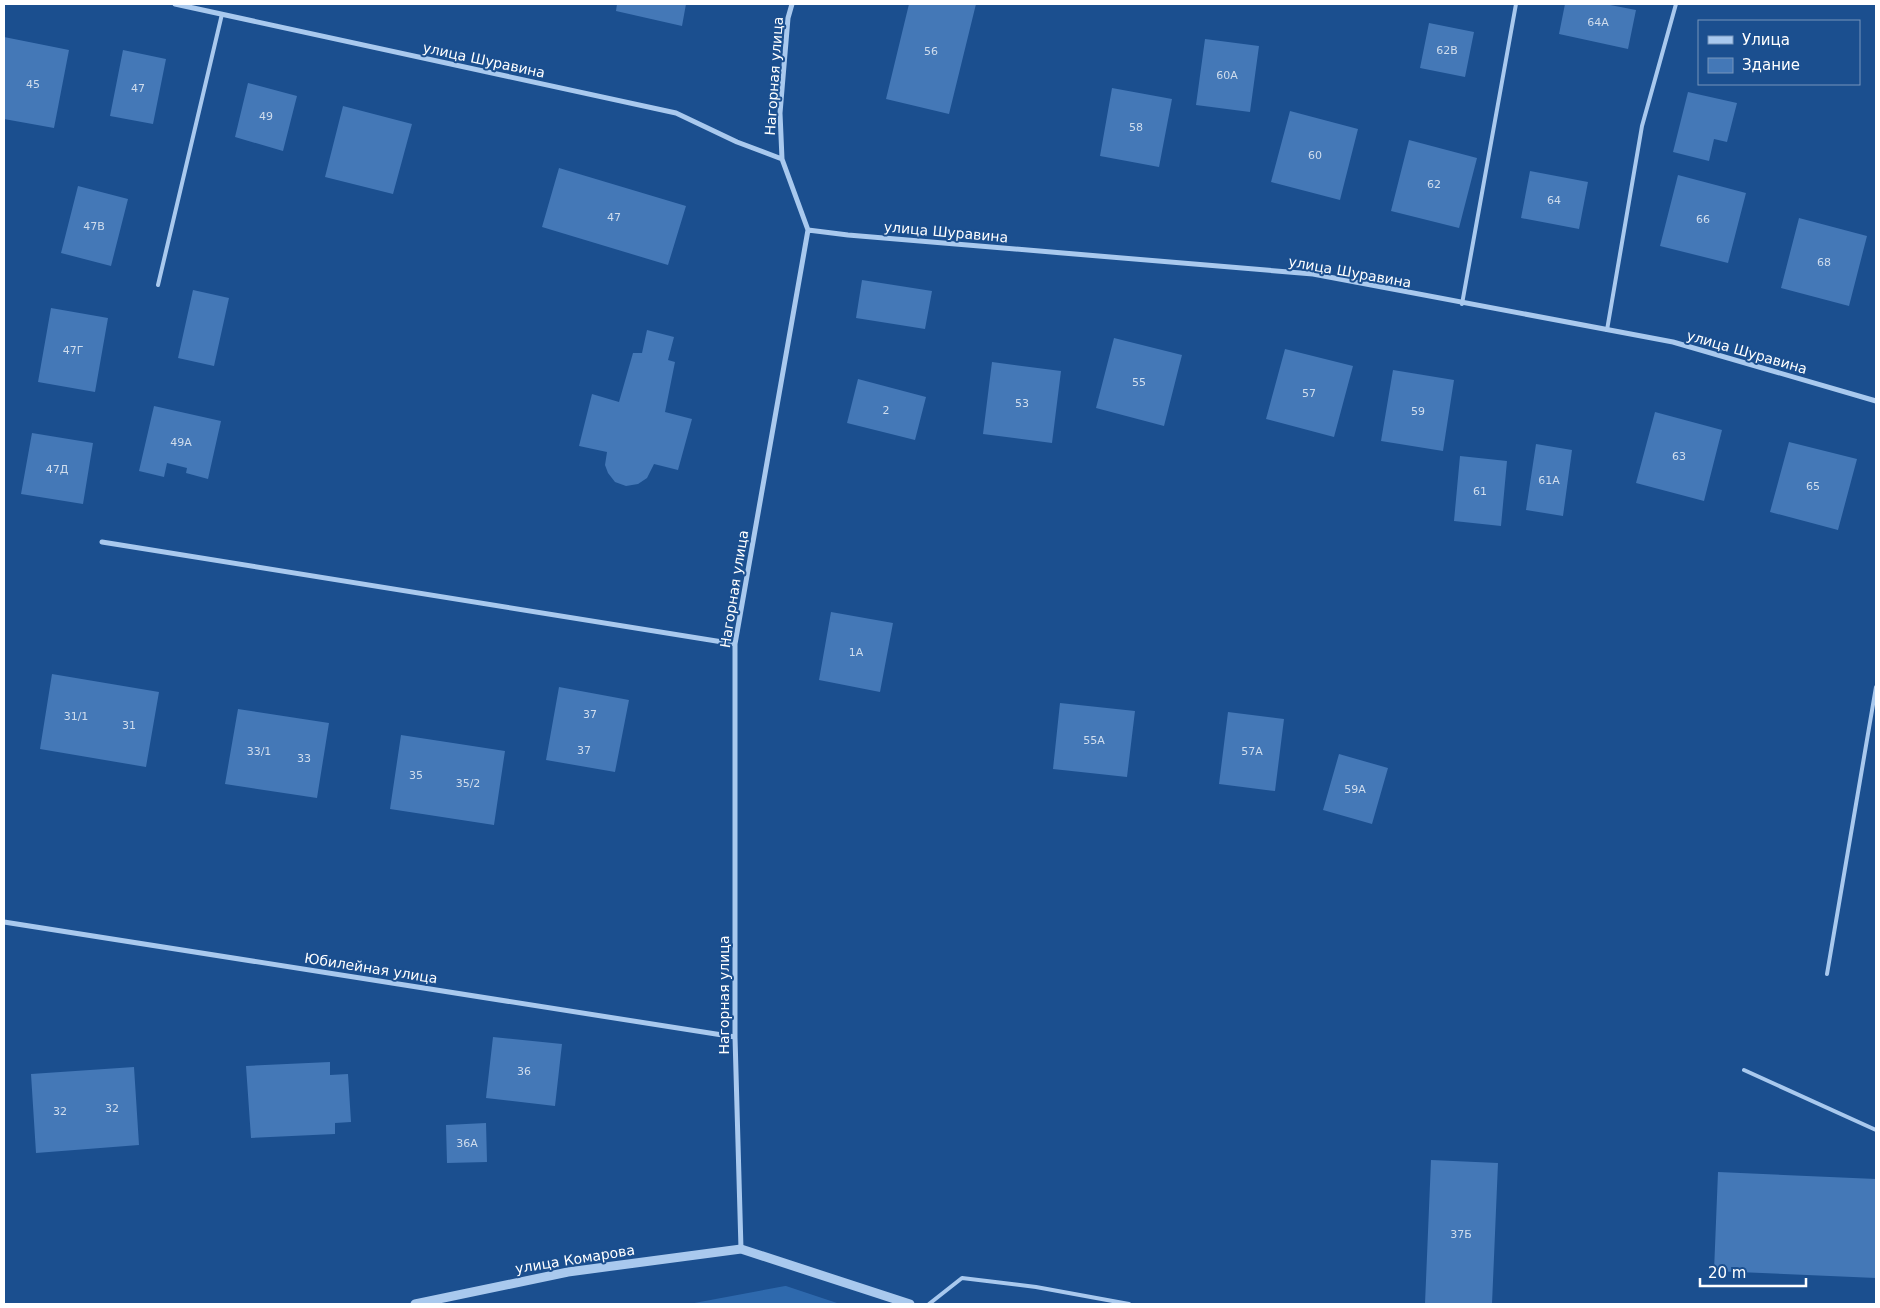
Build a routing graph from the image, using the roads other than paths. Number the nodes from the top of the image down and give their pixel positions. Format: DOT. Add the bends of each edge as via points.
graph roads {
  1 [pos="175,4"];
  2 [pos="792,4"];
  3 [pos="1516,4"];
  4 [pos="1676,4"];
  5 [pos="222,14"];
  6 [pos="782,159"];
  7 [pos="808,230"];
  8 [pos="158,285"];
  9 [pos="1462,304"];
  10 [pos="1607,330"];
  11 [pos="1876,401"];
  12 [pos="102,542"];
  13 [pos="735,644"];
  14 [pos="1876,687"];
  15 [pos="4,922"];
  16 [pos="1827,974"];
  17 [pos="735,1037"];
  18 [pos="1744,1070"];
  19 [pos="1876,1130"];
  20 [pos="741,1249"];
  21 [pos="415,1304"];
  22 [pos="910,1304"];
  23 [pos="929,1304"];
  24 [pos="1129,1304"];
  1 -- 5 [label="street, улица Шуравина"];
  2 -- 6 [label="street, Нагорная улица" via="780,114"];
  3 -- 9 [label="lane"];
  4 -- 10 [label="lane" via="1642,126"];
  5 -- 6 [label="street, улица Шуравина" via="676,113"];
  5 -- 8 [label="lane"];
  6 -- 7 [label="street, Нагорная улица"];
  7 -- 9 [label="street, улица Шуравина" via="1313,274"];
  7 -- 13 [label="street, Нагорная улица"];
  9 -- 10 [label="street, улица Шуравина"];
  10 -- 11 [label="street, улица Шуравина" via="1673,342"];
  12 -- 13 [label="street"];
  13 -- 17 [label="street, Нагорная улица"];
  14 -- 16 [label="lane"];
  15 -- 17 [label="street, Юбилейная улица"];
  17 -- 20 [label="street, Нагорная улица"];
  18 -- 19 [label="lane"];
  20 -- 21 [label="street, улица Комарова" via="568,1272"];
  20 -- 22 [label="street"];
  23 -- 24 [label="lane" via="962,1278"];
}
